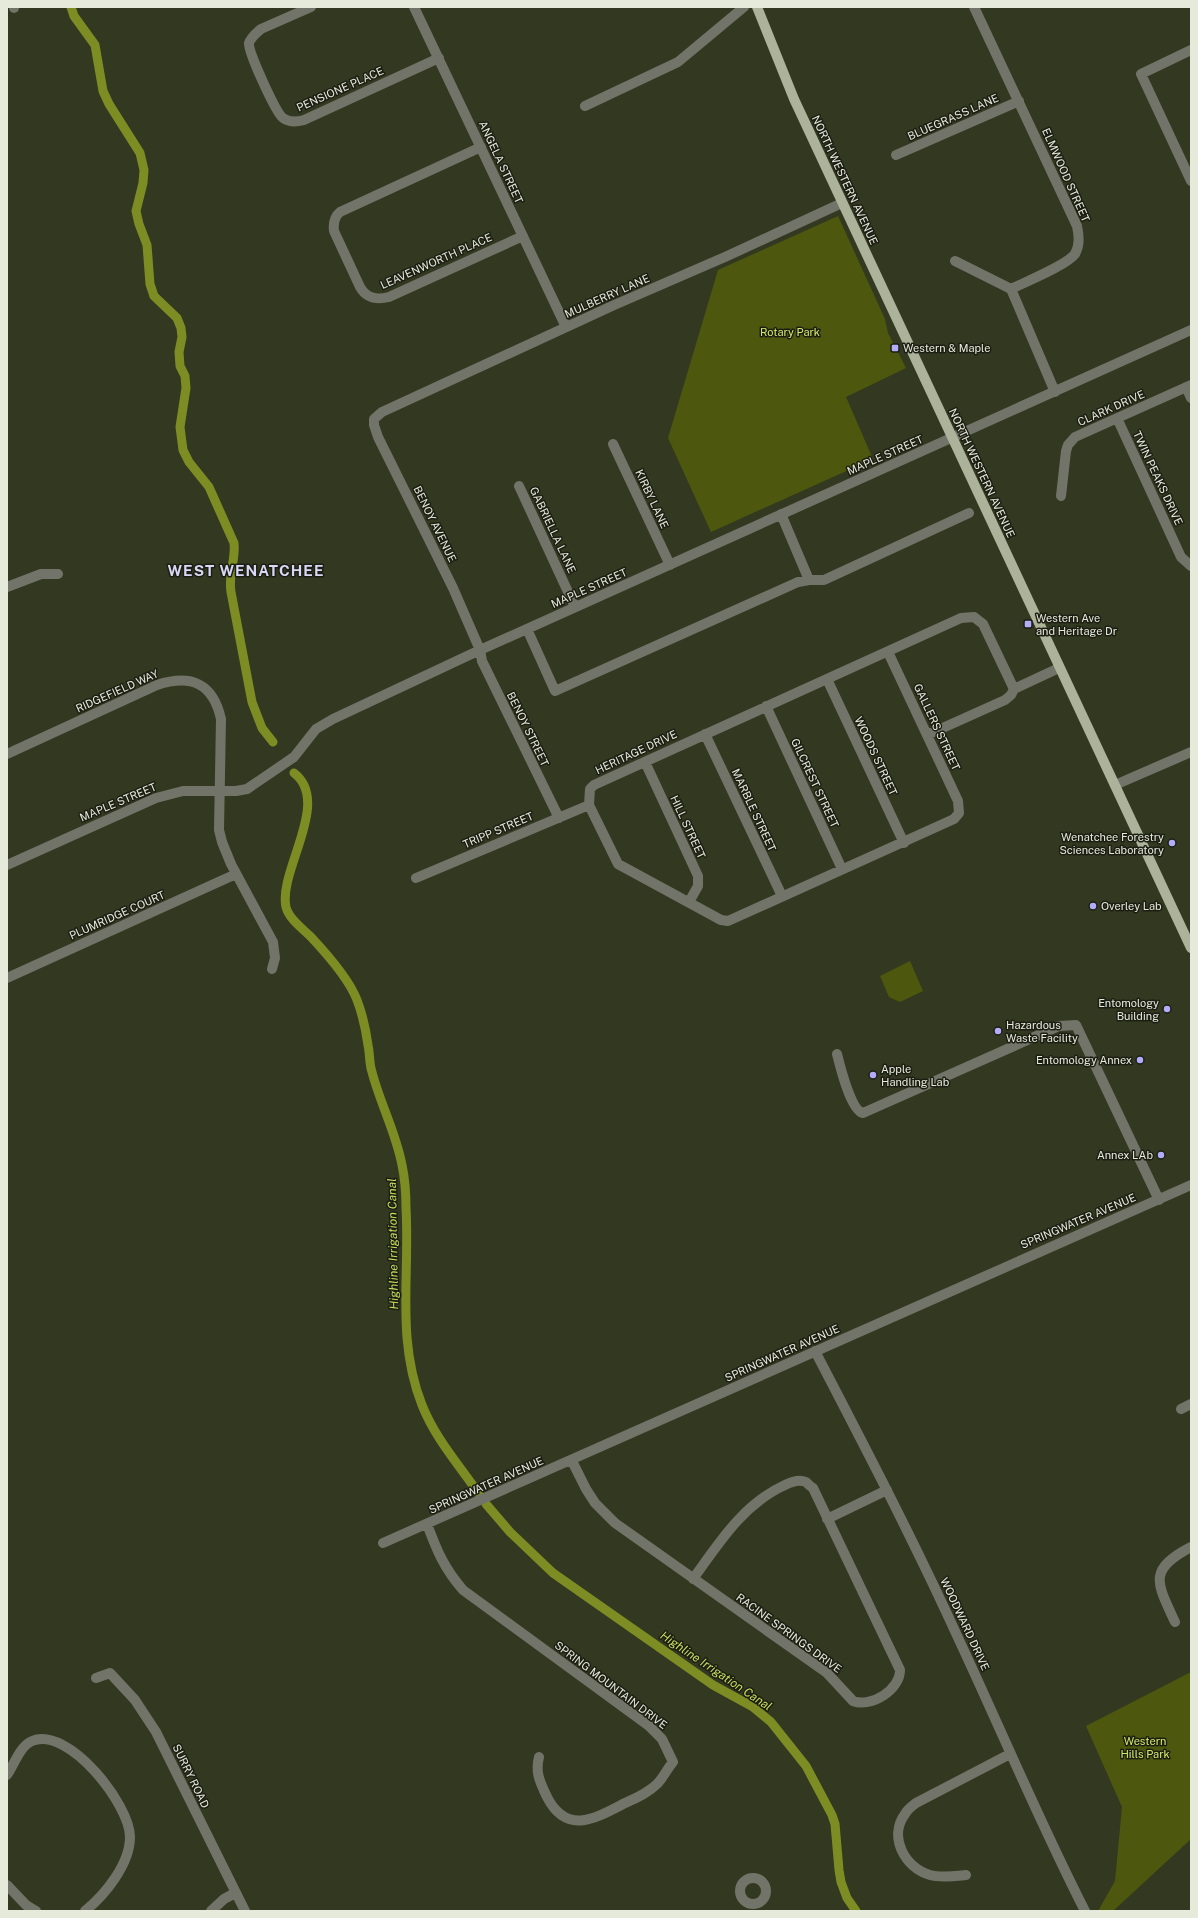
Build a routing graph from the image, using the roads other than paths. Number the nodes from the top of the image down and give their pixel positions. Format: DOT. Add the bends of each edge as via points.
graph roads {
  1 [pos="311,7"];
  2 [pos="414,7"];
  3 [pos="744,7"];
  4 [pos="757,7"];
  5 [pos="974,7"];
  6 [pos="1191,50"];
  7 [pos="439,58"];
  8 [pos="1019,101"];
  9 [pos="585,106"];
  10 [pos="481,147"];
  11 [pos="896,155"];
  12 [pos="1191,181"];
  13 [pos="842,203"];
  14 [pos="523,236"];
  15 [pos="955,261"];
  16 [pos="1011,290"];
  17 [pos="566,327"];
  18 [pos="1191,330"];
  19 [pos="1188,386"];
  20 [pos="1055,392"];
  21 [pos="1191,398"];
  22 [pos="382,412"];
  23 [pos="1117,418"];
  24 [pos="952,437"];
  25 [pos="613,444"];
  26 [pos="519,486"];
  27 [pos="1061,496"];
  28 [pos="969,513"];
  29 [pos="781,514"];
  30 [pos="670,564"];
  31 [pos="1191,566"];
  32 [pos="58,574"];
  33 [pos="809,580"];
  34 [pos="7,588"];
  35 [pos="575,607"];
  36 [pos="527,629"];
  37 [pos="480,650"];
  38 [pos="888,652"];
  39 [pos="1059,668"];
  40 [pos="827,679"];
  41 [pos="1014,689"];
  42 [pos="766,706"];
  43 [pos="705,734"];
  44 [pos="927,735"];
  45 [pos="1191,752"];
  46 [pos="7,754"];
  47 [pos="644,762"];
  48 [pos="1115,785"];
  49 [pos="220,792"];
  50 [pos="589,805"];
  51 [pos="559,818"];
  52 [pos="904,843"];
  53 [pos="7,865"];
  54 [pos="842,869"];
  55 [pos="236,874"];
  56 [pos="416,878"];
  57 [pos="782,896"];
  58 [pos="689,902"];
  59 [pos="1191,948"];
  60 [pos="272,969"];
  61 [pos="7,978"];
  62 [pos="837,1054"];
  63 [pos="1191,1185"];
  64 [pos="1159,1200"];
  65 [pos="815,1351"];
  66 [pos="1191,1404"];
  67 [pos="1181,1409"];
  68 [pos="572,1460"];
  69 [pos="887,1490"];
  70 [pos="828,1519"];
  71 [pos="427,1524"];
  72 [pos="383,1543"];
  73 [pos="1191,1547"];
  74 [pos="693,1579"];
  75 [pos="1175,1622"];
  76 [pos="96,1678"];
  77 [pos="1010,1754"];
  78 [pos="539,1757"];
  79 [pos="7,1775"];
  80 [pos="966,1875"];
  81 [pos="7,1885"];
  82 [pos="235,1893"];
  83 [pos="36,1911"];
  84 [pos="85,1911"];
  85 [pos="211,1911"];
  86 [pos="245,1911"];
  87 [pos="1085,1911"];
  1 -- 7 [label="street, PENSIONE PLACE" via="261,29 254,34 249,44 251,56 278,113 287,120 304,120"];
  2 -- 7 [label="street, ANGELA STREET"];
  3 -- 9 [label="street" via="678,62"];
  4 -- 13 [label="main road, NORTH WESTERN AVENUE" via="782,72"];
  5 -- 8 [label="street, ELMWOOD STREET"];
  6 -- 12 [label="street" via="1141,74"];
  7 -- 10 [label="street, ANGELA STREET"];
  8 -- 11 [label="street, BLUEGRASS LANE"];
  8 -- 16 [label="street, ELMWOOD STREET" via="1077,226 1079,241 1074,254 1061,264"];
  10 -- 14 [label="street, ANGELA STREET"];
  10 -- 14 [label="street, LEAVENWORTH PLACE" via="336,215 334,231 360,287 363,293 372,298 389,297"];
  13 -- 17 [label="street, MULBERRY LANE"];
  13 -- 24 [label="main road, NORTH WESTERN AVENUE"];
  14 -- 17 [label="street, ANGELA STREET"];
  15 -- 16 [label="street"];
  16 -- 20 [label="street"];
  17 -- 22 [label="street, MULBERRY LANE"];
  18 -- 20 [label="street, MAPLE STREET"];
  19 -- 21 [label="street"];
  19 -- 23 [label="street, CLARK DRIVE"];
  20 -- 24 [label="street, MAPLE STREET"];
  22 -- 37 [label="street, BENOY AVENUE" via="374,419 378,437 453,588"];
  23 -- 27 [label="street, CLARK DRIVE" via="1075,437 1068,445"];
  23 -- 31 [label="street, TWIN PEAKS DRIVE" via="1181,557"];
  24 -- 29 [label="street, MAPLE STREET"];
  24 -- 39 [label="main road, NORTH WESTERN AVENUE"];
  25 -- 30 [label="street, KIRBY LANE"];
  26 -- 35 [label="street, GABRIELLA LANE"];
  28 -- 33 [label="street" via="824,580"];
  29 -- 30 [label="street, MAPLE STREET"];
  29 -- 33 [label="street"];
  30 -- 35 [label="street, MAPLE STREET"];
  32 -- 34 [label="street" via="41,574"];
  33 -- 36 [label="street" via="792,585 555,691"];
  35 -- 36 [label="street, MAPLE STREET"];
  36 -- 37 [label="street, MAPLE STREET"];
  37 -- 49 [label="street, MAPLE STREET" via="333,719 316,730 293,757 280,767 247,788"];
  37 -- 51 [label="street, BENOY STREET" via="482,661"];
  38 -- 40 [label="street, HERITAGE DRIVE"];
  38 -- 41 [label="street, HERITAGE DRIVE" via="961,618 974,617 983,624"];
  38 -- 44 [label="street, GALLERS STREET"];
  39 -- 41 [label="street"];
  39 -- 48 [label="main road, NORTH WESTERN AVENUE"];
  40 -- 42 [label="street, HERITAGE DRIVE"];
  40 -- 52 [label="street, WOODS STREET"];
  41 -- 44 [label="street" via="1005,700"];
  42 -- 43 [label="street, HERITAGE DRIVE"];
  42 -- 54 [label="street, GILCREST STREET"];
  43 -- 47 [label="street, HERITAGE DRIVE"];
  43 -- 57 [label="street, MARBLE STREET"];
  44 -- 52 [label="street, GALLERS STREET" via="958,801 959,813 950,821"];
  45 -- 48 [label="street"];
  46 -- 49 [label="street, RIDGEFIELD WAY" via="157,685 173,680 191,681 205,687 218,704 221,719"];
  47 -- 50 [label="street, HERITAGE DRIVE" via="594,785 590,789"];
  47 -- 58 [label="street, HILL STREET" via="698,876 698,886"];
  48 -- 59 [label="main road, NORTH WESTERN AVENUE"];
  49 -- 53 [label="street, MAPLE STREET" via="183,791 156,798"];
  49 -- 55 [label="street, RIDGEFIELD WAY" via="219,830"];
  50 -- 51 [label="street, TRIPP STREET"];
  50 -- 58 [label="street" via="618,864"];
  51 -- 56 [label="street, TRIPP STREET"];
  52 -- 54 [label="street"];
  54 -- 57 [label="street"];
  55 -- 60 [label="street, RIDGEFIELD WAY" via="273,942 275,958"];
  55 -- 61 [label="street, PLUMRIDGE COURT"];
  57 -- 58 [label="street" via="728,921 721,920"];
  62 -- 64 [label="street" via="856,1109 863,1113 1059,1026 1076,1025"];
  63 -- 64 [label="street, SPRINGWATER AVENUE"];
  64 -- 65 [label="street, SPRINGWATER AVENUE"];
  65 -- 68 [label="street, SPRINGWATER AVENUE"];
  65 -- 69 [label="street, WOODWARD DRIVE"];
  66 -- 67 [label="street"];
  68 -- 71 [label="street, SPRINGWATER AVENUE"];
  68 -- 74 [label="street, RACINE SPRINGS DRIVE" via="586,1489 606,1514"];
  69 -- 70 [label="street"];
  69 -- 77 [label="street, WOODWARD DRIVE" via="960,1641"];
  70 -- 74 [label="street, RACINE SPRINGS DRIVE" via="813,1488 805,1482 789,1483 765,1495 749,1509 725,1534"];
  70 -- 74 [label="street, RACINE SPRINGS DRIVE" via="900,1670 900,1678 891,1691 870,1701 854,1701 827,1673"];
  71 -- 72 [label="street, SPRINGWATER AVENUE"];
  71 -- 78 [label="street, SPRING MOUNTAIN DRIVE" via="438,1553 449,1573 463,1590 649,1726 662,1739 673,1762 657,1784 647,1792 597,1817 574,1821 562,1816 552,1807 539,1778"];
  73 -- 75 [label="street" via="1169,1560 1159,1582"];
  76 -- 82 [label="street, SURRY ROAD" via="110,1673 135,1700 156,1732"];
  77 -- 80 [label="street" via="916,1803 904,1814 898,1842 908,1862 931,1875"];
  77 -- 87 [label="street, WOODWARD DRIVE"];
  79 -- 84 [label="street" via="25,1746 38,1740 52,1741 72,1750 80,1757 122,1808 129,1824 129,1849 110,1885"];
  81 -- 83 [label="street"];
  82 -- 85 [label="street"];
  82 -- 86 [label="street, SURRY ROAD"];
}
